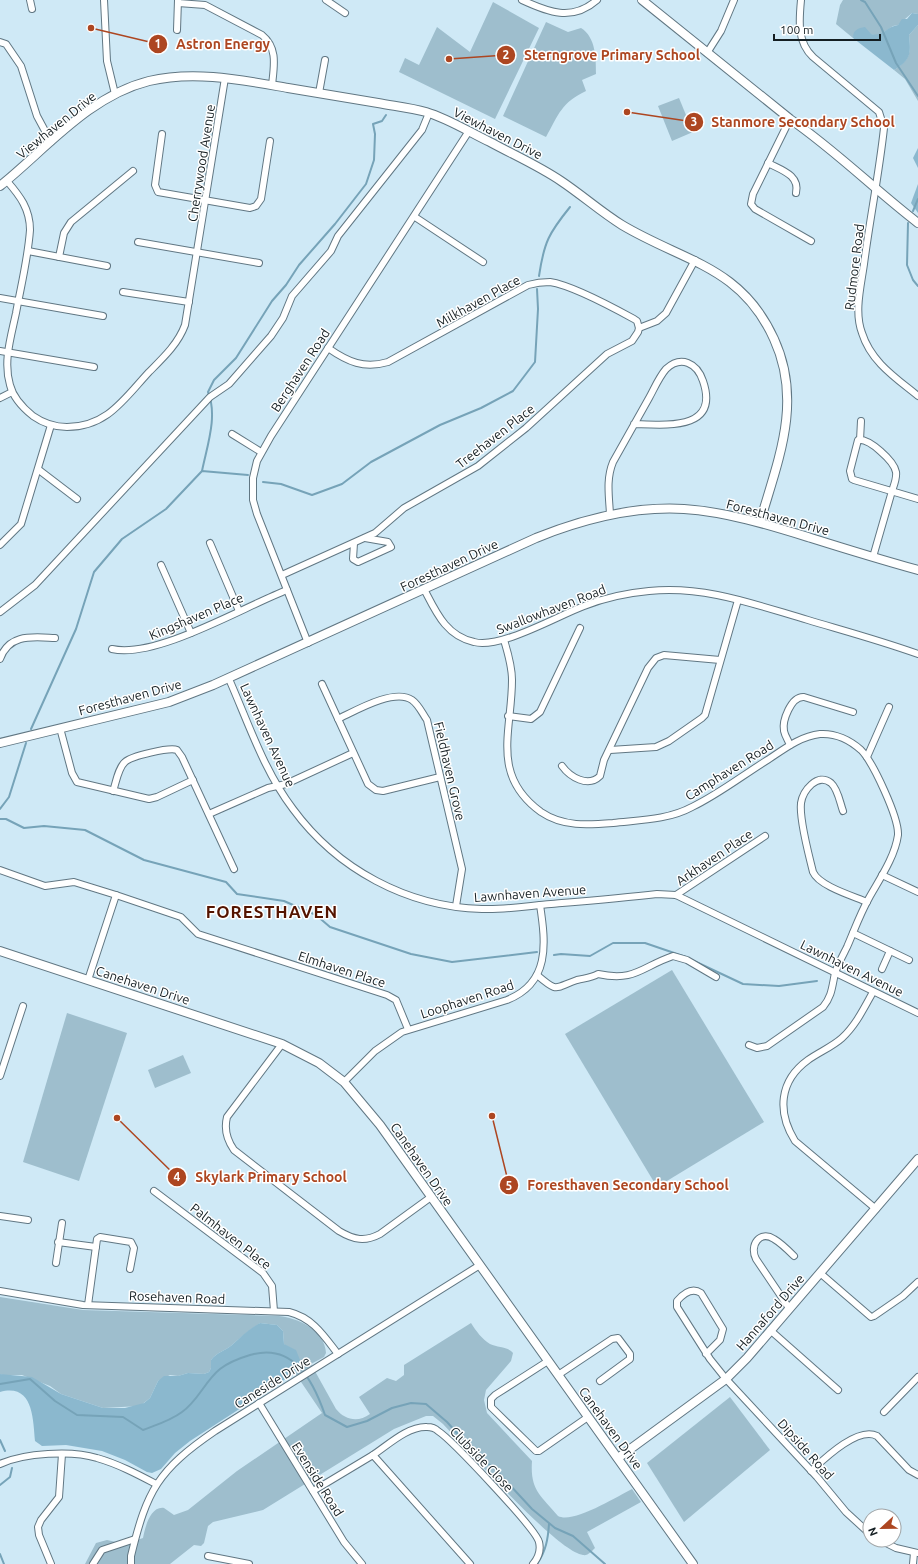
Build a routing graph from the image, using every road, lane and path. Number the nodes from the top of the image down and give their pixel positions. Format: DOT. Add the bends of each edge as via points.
graph roads {
  1 [pos="30,0"];
  2 [pos="104,0"];
  3 [pos="326,0"];
  4 [pos="522,0"];
  5 [pos="597,0"];
  6 [pos="642,0"];
  7 [pos="734,0"];
  8 [pos="801,0"];
  9 [pos="178,1"];
  10 [pos="32,9"];
  11 [pos="345,13"];
  12 [pos="177,30"];
  13 [pos="0,42"];
  14 [pos="708,53"];
  15 [pos="325,60"];
  16 [pos="225,78"];
  17 [pos="272,85"];
  18 [pos="319,93"];
  19 [pos="115,94"];
  20 [pos="429,113"];
  21 [pos="790,119"];
  22 [pos="469,131"];
  23 [pos="162,134"];
  24 [pos="270,141"];
  25 [pos="51,142"];
  26 [pos="768,163"];
  27 [pos="133,171"];
  28 [pos="7,181"];
  29 [pos="0,186"];
  30 [pos="875,190"];
  31 [pos="796,193"];
  32 [pos="206,201"];
  33 [pos="415,217"];
  34 [pos="918,223"];
  35 [pos="811,241"];
  36 [pos="138,242"];
  37 [pos="28,251"];
  38 [pos="198,252"];
  39 [pos="59,257"];
  40 [pos="695,260"];
  41 [pos="483,262"];
  42 [pos="258,263"];
  43 [pos="107,266"];
  44 [pos="123,292"];
  45 [pos="0,298"];
  46 [pos="18,302"];
  47 [pos="189,302"];
  48 [pos="103,316"];
  49 [pos="639,326"];
  50 [pos="328,348"];
  51 [pos="0,351"];
  52 [pos="8,352"];
  53 [pos="94,367"];
  54 [pos="12,392"];
  55 [pos="918,396"];
  56 [pos="0,398"];
  57 [pos="861,421"];
  58 [pos="634,424"];
  59 [pos="51,425"];
  60 [pos="232,434"];
  61 [pos="860,440"];
  62 [pos="261,452"];
  63 [pos="39,470"];
  64 [pos="892,491"];
  65 [pos="77,499"];
  66 [pos="918,499"];
  67 [pos="610,514"];
  68 [pos="760,522"];
  69 [pos="365,538"];
  70 [pos="210,543"];
  71 [pos="354,543"];
  72 [pos="0,545"];
  73 [pos="873,557"];
  74 [pos="161,565"];
  75 [pos="918,570"];
  76 [pos="282,575"];
  77 [pos="287,590"];
  78 [pos="424,590"];
  79 [pos="738,600"];
  80 [pos="239,611"];
  81 [pos="0,612"];
  82 [pos="580,628"];
  83 [pos="191,633"];
  84 [pos="55,638"];
  85 [pos="504,640"];
  86 [pos="308,643"];
  87 [pos="112,649"];
  88 [pos="918,654"];
  89 [pos="0,659"];
  90 [pos="720,660"];
  91 [pos="229,679"];
  92 [pos="322,684"];
  93 [pos="889,707"];
  94 [pos="852,712"];
  95 [pos="508,716"];
  96 [pos="338,719"];
  97 [pos="60,728"];
  98 [pos="0,743"];
  99 [pos="790,745"];
  100 [pos="610,750"];
  101 [pos="353,753"];
  102 [pos="867,757"];
  103 [pos="562,766"];
  104 [pos="440,777"];
  105 [pos="193,780"];
  106 [pos="279,786"];
  107 [pos="113,791"];
  108 [pos="843,811"];
  109 [pos="209,814"];
  110 [pos="765,836"];
  111 [pos="234,869"];
  112 [pos="0,870"];
  113 [pos="882,874"];
  114 [pos="918,892"];
  115 [pos="116,895"];
  116 [pos="676,895"];
  117 [pos="867,902"];
  118 [pos="540,905"];
  119 [pos="456,906"];
  120 [pos="853,933"];
  121 [pos="0,951"];
  122 [pos="890,951"];
  123 [pos="909,960"];
  124 [pos="882,969"];
  125 [pos="836,973"];
  126 [pos="537,975"];
  127 [pos="716,978"];
  128 [pos="88,980"];
  129 [pos="873,992"];
  130 [pos="23,1006"];
  131 [pos="918,1013"];
  132 [pos="408,1029"];
  133 [pos="282,1044"];
  134 [pos="749,1045"];
  135 [pos="0,1076"];
  136 [pos="344,1082"];
  137 [pos="918,1159"];
  138 [pos="154,1191"];
  139 [pos="431,1198"];
  140 [pos="876,1208"];
  141 [pos="0,1216"];
  142 [pos="28,1220"];
  143 [pos="62,1223"];
  144 [pos="58,1242"];
  145 [pos="96,1247"];
  146 [pos="794,1256"];
  147 [pos="56,1263"];
  148 [pos="480,1265"];
  149 [pos="130,1269"];
  150 [pos="820,1273"];
  151 [pos="918,1282"];
  152 [pos="0,1291"];
  153 [pos="88,1305"];
  154 [pos="789,1308"];
  155 [pos="274,1311"];
  156 [pos="770,1330"];
  157 [pos="338,1354"];
  158 [pos="706,1354"];
  159 [pos="548,1361"];
  160 [pos="558,1375"];
  161 [pos="918,1377"];
  162 [pos="726,1379"];
  163 [pos="600,1382"];
  164 [pos="838,1390"];
  165 [pos="258,1404"];
  166 [pos="884,1412"];
  167 [pos="588,1417"];
  168 [pos="62,1454"];
  169 [pos="373,1455"];
  170 [pos="618,1458"];
  171 [pos="0,1464"];
  172 [pos="811,1471"];
  173 [pos="918,1475"];
  174 [pos="156,1484"];
  175 [pos="313,1491"];
  176 [pos="862,1527"];
  177 [pos="135,1538"];
  178 [pos="896,1548"];
  179 [pos="916,1553"];
  180 [pos="208,1556"];
  181 [pos="50,1564"];
  182 [pos="93,1564"];
  183 [pos="131,1564"];
  184 [pos="249,1564"];
  185 [pos="362,1564"];
  186 [pos="470,1564"];
  187 [pos="532,1564"];
  188 [pos="693,1564"];
  189 [pos="913,1564"];
  1 -- 10 [label="street"];
  2 -- 19 [label="street" via="108,61"];
  3 -- 11 [label="street"];
  4 -- 5 [label="street" via="542,9 561,13 585,9"];
  6 -- 14 [label="street"];
  7 -- 14 [label="street"];
  8 -- 30 [label="street, Rudmore Road" via="799,19 804,47 882,117 884,128"];
  9 -- 12 [label="street"];
  9 -- 17 [label="street" via="205,4 266,38 274,53"];
  13 -- 25 [label="street" via="6,44 21,66 37,116"];
  14 -- 21 [label="street"];
  15 -- 18 [label="street"];
  16 -- 17 [label="street, Viewhaven Drive"];
  16 -- 19 [label="street, Viewhaven Drive" via="173,76 142,83"];
  16 -- 32 [label="street, Cherrywood Avenue"];
  17 -- 18 [label="street, Viewhaven Drive"];
  18 -- 20 [label="street, Viewhaven Drive"];
  19 -- 25 [label="street, Viewhaven Drive" via="78,119"];
  20 -- 22 [label="street, Viewhaven Drive"];
  20 -- 81 [label="street" via="422,130 338,236 331,251 292,296 283,318 271,336 234,379 210,397 35,585"];
  21 -- 26 [label="street"];
  21 -- 30 [label="street" via="814,136"];
  22 -- 33 [label="street, Berghaven Road"];
  22 -- 40 [label="street, Viewhaven Drive" via="548,172 623,226"];
  23 -- 32 [label="street" via="156,191"];
  24 -- 32 [label="street" via="259,204 250,208"];
  25 -- 28 [label="street, Viewhaven Drive"];
  26 -- 31 [label="street" via="793,178 797,187"];
  26 -- 35 [label="street" via="751,204 755,209"];
  27 -- 39 [label="street" via="71,222 64,233"];
  28 -- 29 [label="street, Viewhaven Drive"];
  28 -- 37 [label="street, Cherrywood Avenue" via="28,213"];
  30 -- 34 [label="street"];
  30 -- 55 [label="street, Rudmore Road" via="860,290 859,324 875,359"];
  32 -- 38 [label="street, Cherrywood Avenue"];
  33 -- 41 [label="street"];
  33 -- 50 [label="street, Berghaven Road"];
  36 -- 38 [label="street"];
  37 -- 39 [label="street"];
  37 -- 46 [label="street, Cherrywood Avenue"];
  38 -- 42 [label="street"];
  38 -- 47 [label="street, Cherrywood Avenue"];
  39 -- 43 [label="street"];
  40 -- 49 [label="street" via="666,313 657,321"];
  40 -- 68 [label="street, Viewhaven Drive" via="723,276 745,295 769,328 781,357 787,386 788,418"];
  44 -- 47 [label="street"];
  45 -- 46 [label="street"];
  46 -- 48 [label="street"];
  46 -- 52 [label="street, Cherrywood Avenue"];
  47 -- 59 [label="street, Cherrywood Avenue" via="185,325 179,339 112,412 102,420 85,426"];
  49 -- 50 [label="street, Milkhaven Place" via="634,319 621,312 563,286 537,282 388,362 361,365 340,357"];
  49 -- 69 [label="street, Treehaven Place" via="632,341 607,354 495,453 467,474 404,508 375,533"];
  50 -- 62 [label="street, Berghaven Road"];
  51 -- 52 [label="street"];
  52 -- 53 [label="street"];
  52 -- 54 [label="street, Cherrywood Avenue" via="8,376"];
  54 -- 56 [label="street"];
  54 -- 59 [label="street, Cherrywood Avenue" via="28,412"];
  57 -- 61 [label="street"];
  58 -- 58 [label="street" via="680,425 700,413 706,406 707,398 703,378 697,369 685,361 666,369"];
  58 -- 67 [label="street" via="610,469"];
  59 -- 63 [label="street"];
  60 -- 62 [label="street"];
  61 -- 64 [label="street" via="876,448 892,463 896,473"];
  61 -- 64 [label="street" via="857,442 850,471 852,479"];
  62 -- 76 [label="street, Berghaven Road" via="253,478 253,500"];
  63 -- 65 [label="street"];
  63 -- 72 [label="street" via="21,524"];
  64 -- 66 [label="street"];
  64 -- 73 [label="street"];
  67 -- 68 [label="street, Foresthaven Drive" via="682,509 716,512"];
  67 -- 78 [label="street, Foresthaven Drive" via="542,536"];
  68 -- 73 [label="street, Foresthaven Drive"];
  69 -- 71 [label="street, Treehaven Place"];
  69 -- 71 [label="street" via="388,542 391,547 358,562 353,559"];
  70 -- 80 [label="street"];
  71 -- 76 [label="street, Treehaven Place"];
  73 -- 75 [label="street, Foresthaven Drive"];
  74 -- 83 [label="street"];
  76 -- 77 [label="street, Berghaven Road"];
  77 -- 80 [label="street, Kingshaven Place"];
  77 -- 86 [label="street, Berghaven Road"];
  78 -- 85 [label="street, Swallowhaven Road" via="438,617 452,631 474,642 486,644"];
  78 -- 86 [label="street, Foresthaven Drive"];
  79 -- 85 [label="street, Swallowhaven Road" via="676,589 634,593 586,605"];
  79 -- 88 [label="street, Swallowhaven Road"];
  79 -- 90 [label="street"];
  80 -- 83 [label="street, Kingshaven Place"];
  82 -- 95 [label="street" via="540,712 531,719"];
  83 -- 87 [label="street, Kingshaven Place" via="143,649 122,652"];
  84 -- 89 [label="street" via="17,639 8,645"];
  85 -- 95 [label="street, Camphaven Road" via="512,678"];
  86 -- 91 [label="street, Foresthaven Drive"];
  90 -- 100 [label="street" via="705,715 698,722 670,741 656,747"];
  90 -- 100 [label="street" via="671,655 656,658 648,668"];
  91 -- 97 [label="street, Foresthaven Drive" via="169,702"];
  91 -- 106 [label="street, Lawnhaven Avenue"];
  92 -- 96 [label="street"];
  93 -- 102 [label="street"];
  94 -- 99 [label="street" via="804,697 796,697 791,703 783,728"];
  95 -- 99 [label="street, Camphaven Road" via="506,740 509,766 526,799 543,813 578,825 649,819 680,813"];
  96 -- 101 [label="street"];
  96 -- 104 [label="street, Fieldhaven Grove" via="394,696 412,700 427,720"];
  97 -- 98 [label="street, Foresthaven Drive"];
  97 -- 107 [label="street" via="75,780"];
  99 -- 102 [label="street, Camphaven Road" via="812,736 830,735 848,740"];
  100 -- 103 [label="street" via="604,760 601,774 595,780 574,777"];
  101 -- 104 [label="street" via="368,784 376,790 382,791"];
  101 -- 106 [label="street"];
  102 -- 113 [label="street, Camphaven Road" via="897,826 896,844"];
  104 -- 119 [label="street, Fieldhaven Grove" via="462,869"];
  105 -- 107 [label="street" via="153,799"];
  105 -- 107 [label="street" via="179,752 174,749 165,750 126,761"];
  105 -- 109 [label="street"];
  106 -- 109 [label="street" via="268,788"];
  106 -- 119 [label="street, Lawnhaven Avenue" via="306,825 329,849 349,864 393,890 432,903"];
  108 -- 117 [label="street" via="832,784 827,781 816,781 804,792 801,804 802,818 813,872 817,879"];
  109 -- 111 [label="street"];
  110 -- 116 [label="street, Arkhaven Place"];
  112 -- 115 [label="street, Elmhaven Place" via="45,886 74,882"];
  113 -- 114 [label="street"];
  113 -- 117 [label="street, Camphaven Road"];
  115 -- 128 [label="street"];
  115 -- 132 [label="street, Elmhaven Place" via="181,917 198,934 393,998"];
  116 -- 118 [label="street, Lawnhaven Avenue" via="657,894"];
  116 -- 125 [label="street, Lawnhaven Avenue"];
  117 -- 120 [label="street, Camphaven Road"];
  118 -- 119 [label="street, Lawnhaven Avenue" via="495,909"];
  118 -- 126 [label="street, Loophaven Road" via="545,938"];
  120 -- 122 [label="street"];
  120 -- 125 [label="street, Camphaven Road"];
  121 -- 128 [label="street, Canehaven Drive"];
  122 -- 123 [label="street"];
  122 -- 124 [label="street"];
  125 -- 129 [label="street, Lawnhaven Avenue"];
  125 -- 134 [label="street, Camphaven Road" via="832,994 823,1007 767,1046 757,1048"];
  126 -- 127 [label="street" via="554,987 563,987 598,974 621,977 630,975 673,956 687,960"];
  126 -- 132 [label="street, Loophaven Road" via="519,995"];
  128 -- 133 [label="street, Canehaven Drive"];
  129 -- 131 [label="street, Lawnhaven Avenue"];
  129 -- 140 [label="street" via="844,1036 797,1069 789,1079 785,1090 784,1114 796,1141"];
  130 -- 135 [label="street"];
  132 -- 136 [label="street, Loophaven Road" via="375,1051"];
  133 -- 136 [label="street, Canehaven Drive" via="319,1063"];
  133 -- 139 [label="street" via="227,1117 226,1131 234,1150 340,1231 355,1239 371,1238 380,1234"];
  136 -- 139 [label="street, Canehaven Drive" via="380,1125"];
  137 -- 140 [label="street, Hannaford Drive"];
  138 -- 155 [label="street, Palmhaven Place" via="263,1273 272,1286"];
  139 -- 148 [label="street, Canehaven Drive"];
  140 -- 150 [label="street, Hannaford Drive"];
  141 -- 142 [label="street"];
  143 -- 144 [label="street"];
  144 -- 145 [label="street"];
  144 -- 147 [label="street"];
  145 -- 149 [label="street" via="100,1237 131,1242 134,1248"];
  145 -- 153 [label="street"];
  146 -- 154 [label="street" via="768,1236 753,1245 752,1250 756,1259"];
  148 -- 157 [label="street, Caneside Drive"];
  148 -- 159 [label="street, Canehaven Drive"];
  150 -- 151 [label="street" via="871,1316 903,1296"];
  150 -- 154 [label="street, Hannaford Drive"];
  152 -- 153 [label="street, Rosehaven Road"];
  153 -- 155 [label="street, Rosehaven Road"];
  154 -- 156 [label="street, Hannaford Drive"];
  155 -- 157 [label="street, Rosehaven Road" via="296,1314 308,1320 318,1328"];
  156 -- 162 [label="street, Hannaford Drive"];
  156 -- 164 [label="street"];
  157 -- 165 [label="street, Caneside Drive"];
  158 -- 158 [label="street, Dipside Road" via="676,1307 677,1301 692,1290 701,1293 723,1329 720,1340"];
  158 -- 162 [label="street, Dipside Road"];
  159 -- 160 [label="street, Canehaven Drive"];
  159 -- 167 [label="street" via="495,1395 491,1399 492,1407 536,1451"];
  160 -- 163 [label="street" via="612,1339 618,1338 630,1354 630,1359"];
  160 -- 167 [label="street, Canehaven Drive"];
  161 -- 166 [label="street"];
  162 -- 170 [label="street, Hannaford Drive"];
  162 -- 172 [label="street, Dipside Road"];
  165 -- 174 [label="street, Caneside Drive" via="192,1447 178,1458"];
  165 -- 175 [label="street, Evenside Road"];
  167 -- 170 [label="street, Canehaven Drive"];
  168 -- 171 [label="street" via="25,1457"];
  168 -- 174 [label="street" via="96,1457"];
  168 -- 181 [label="street" via="59,1497 38,1527"];
  169 -- 175 [label="street, Clubside Close"];
  169 -- 186 [label="street"];
  169 -- 187 [label="street, Clubside Close" via="416,1429 424,1427 439,1431 499,1491 538,1537 540,1550"];
  170 -- 188 [label="street, Canehaven Drive"];
  172 -- 173 [label="street" via="835,1449 871,1434 877,1436 909,1470"];
  172 -- 176 [label="street, Dipside Road"];
  174 -- 177 [label="street, Caneside Drive" via="145,1506"];
  175 -- 185 [label="street, Evenside Road" via="344,1542"];
  177 -- 182 [label="street" via="102,1550"];
  177 -- 183 [label="street, Caneside Drive"];
  178 -- 179 [label="street"];
  179 -- 189 [label="street"];
  180 -- 184 [label="street"];
}
